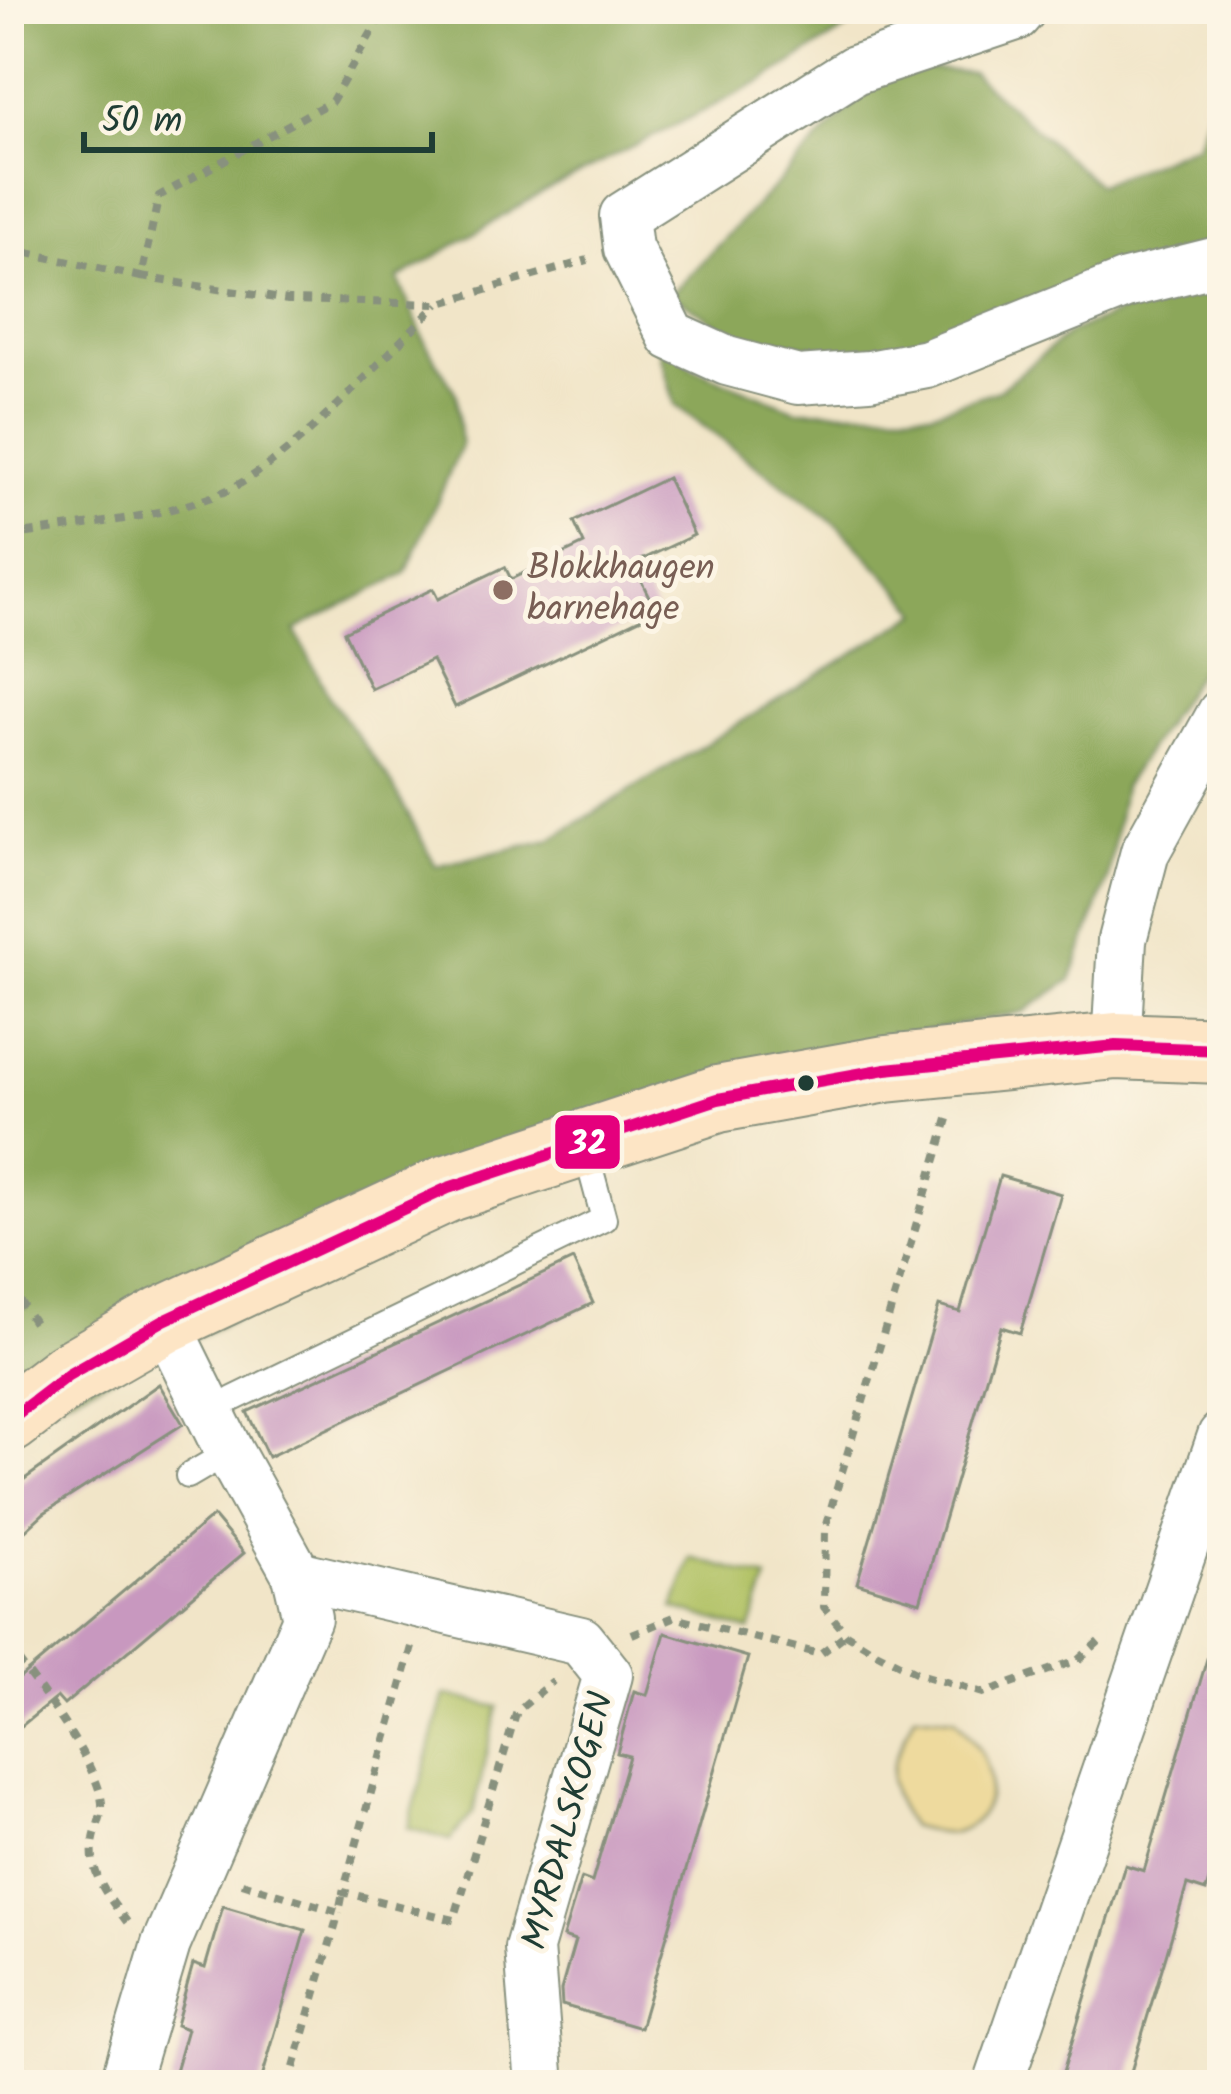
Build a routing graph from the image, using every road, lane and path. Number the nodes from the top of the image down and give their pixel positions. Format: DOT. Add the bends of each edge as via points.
graph roads {
  1 [pos="385,9"];
  2 [pos="1022,9"];
  3 [pos="628,248"];
  4 [pos="9,249"];
  5 [pos="1222,260"];
  6 [pos="141,277"];
  7 [pos="438,304"];
  8 [pos="9,536"];
  9 [pos="1217,733"];
  10 [pos="1116,1046"];
  11 [pos="1222,1050"];
  12 [pos="950,1111"];
  13 [pos="584,1143"];
  14 [pos="164,1320"];
  15 [pos="232,1400"];
  16 [pos="9,1420"];
  17 [pos="1222,1436"];
  18 [pos="297,1575"];
  19 [pos="1172,1580"];
  20 [pos="424,1605"];
  21 [pos="846,1634"];
  22 [pos="589,1651"];
  23 [pos="17,1660"];
  24 [pos="201,1870"];
  25 [pos="100,1885"];
  26 [pos="343,1892"];
  27 [pos="339,1912"];
  28 [pos="124,2085"];
  29 [pos="289,2085"];
  30 [pos="540,2085"];
  31 [pos="998,2085"];
  1 -- 6 [label="path" via="332,101 159,196"];
  2 -- 3 [label="street" via="854,70 624,216"];
  3 -- 5 [label="street" via="672,336 727,362 798,380 927,364 1126,284"];
  3 -- 7 [label="path"];
  4 -- 6 [label="path"];
  6 -- 7 [label="path" via="288,300"];
  7 -- 8 [label="path" via="295,442 239,484 171,508"];
  9 -- 10 [label="street" via="1145,852 1123,940"];
  10 -- 11 [label="main road"];
  10 -- 13 [label="main road" via="886,1069 718,1099"];
  12 -- 21 [label="path" via="825,1528 824,1607"];
  13 -- 14 [label="main road" via="448,1188"];
  13 -- 15 [label="lane" via="604,1219"];
  14 -- 16 [label="main road"];
  14 -- 18 [label="street" via="209,1464"];
  17 -- 19 [label="street"];
  18 -- 20 [label="street, MYRDALSKOGEN"];
  18 -- 24 [label="street" via="307,1618"];
  19 -- 21 [label="path" via="1078,1660 983,1693 919,1674"];
  19 -- 31 [label="street"];
  20 -- 22 [label="street, MYRDALSKOGEN" via="581,1641"];
  20 -- 26 [label="path"];
  21 -- 22 [label="path" via="820,1654 674,1617"];
  22 -- 26 [label="path" via="517,1711 454,1919"];
  22 -- 30 [label="street, MYRDALSKOGEN" via="608,1675 530,1948"];
  23 -- 25 [label="path" via="60,1714 102,1800 92,1846"];
  24 -- 27 [label="path"];
  24 -- 28 [label="street" via="166,1944"];
  26 -- 27 [label="path"];
  27 -- 29 [label="path"];
}
